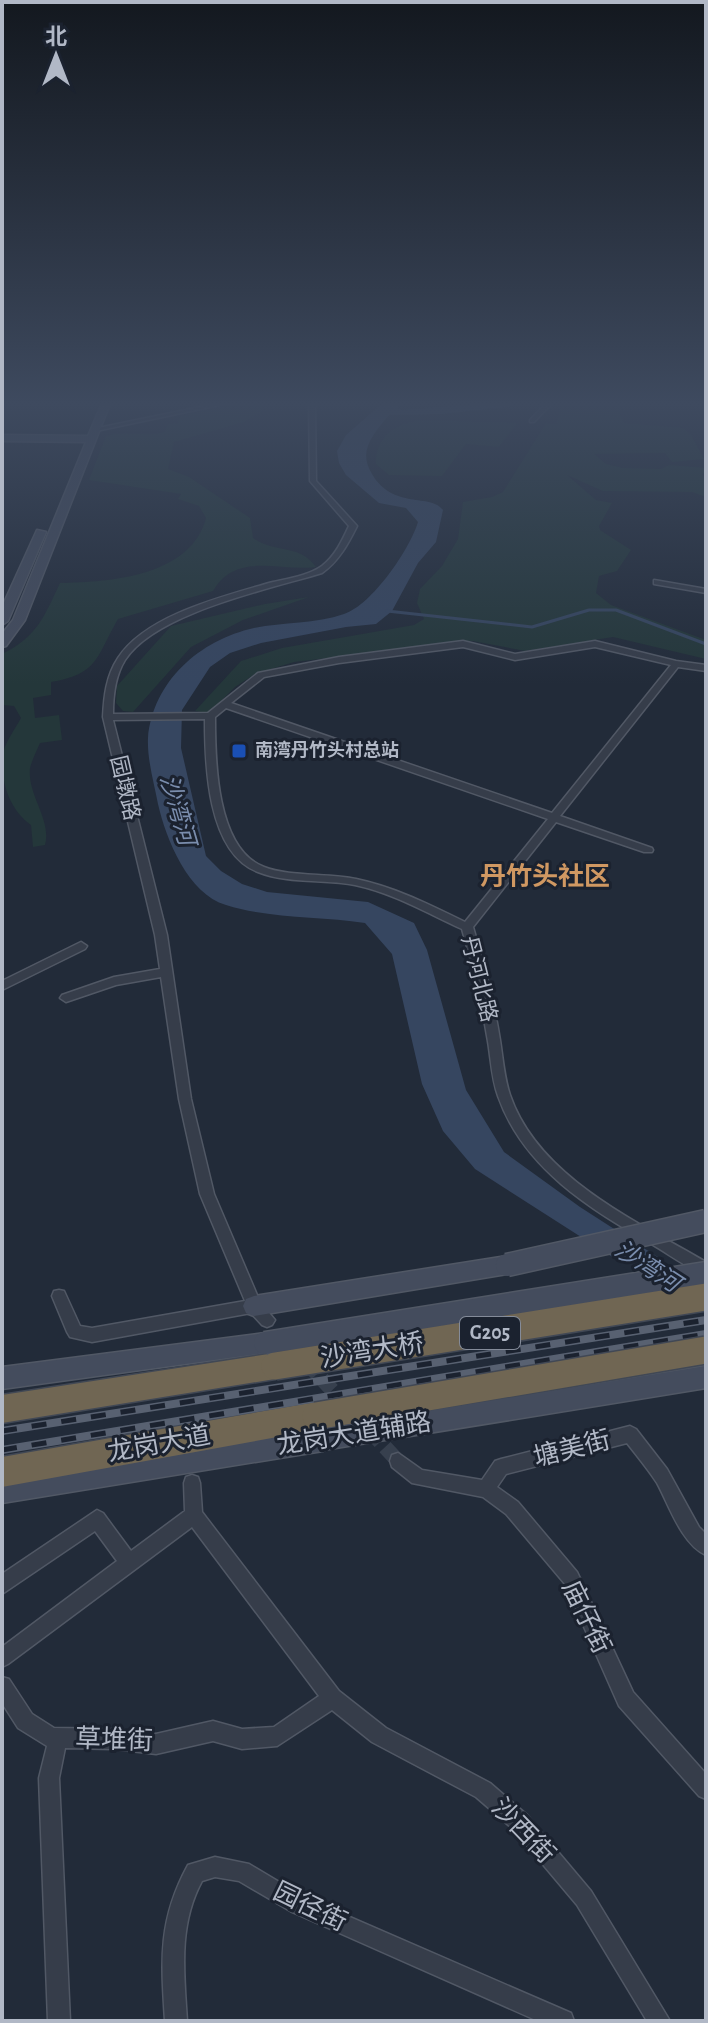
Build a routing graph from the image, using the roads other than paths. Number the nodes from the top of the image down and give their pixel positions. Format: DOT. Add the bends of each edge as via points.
graph roads {
  1 [pos="57,495"];
  2 [pos="65,495"];
  3 [pos="326,495"];
  4 [pos="657,582"];
  5 [pos="706,591"];
  6 [pos="2,621"];
  7 [pos="2,643"];
  8 [pos="676,664"];
  9 [pos="706,668"];
  10 [pos="224,704"];
  11 [pos="210,716"];
  12 [pos="108,717"];
  13 [pos="556,818"];
  14 [pos="648,850"];
  15 [pos="467,927"];
  16 [pos="81,946"];
  17 [pos="166,972"];
  18 [pos="2,986"];
  19 [pos="66,998"];
  20 [pos="706,1221"];
  21 [pos="706,1271"];
  22 [pos="625,1288"];
  23 [pos="59,1296"];
  24 [pos="706,1297"];
  25 [pos="488,1333"];
  26 [pos="265,1334"];
  27 [pos="706,1350"];
  28 [pos="706,1377"];
  29 [pos="2,1378"];
  30 [pos="2,1409"];
  31 [pos="319,1427"];
  32 [pos="398,1461"];
  33 [pos="2,1472"];
  34 [pos="192,1483"];
  35 [pos="486,1489"];
  36 [pos="2,1491"];
  37 [pos="194,1515"];
  38 [pos="706,1546"];
  39 [pos="129,1563"];
  40 [pos="2,1585"];
  41 [pos="2,1658"];
  42 [pos="2,1686"];
  43 [pos="332,1698"];
  44 [pos="58,1738"];
  45 [pos="706,1789"];
  46 [pos="59,2021"];
  47 [pos="176,2021"];
  48 [pos="563,2021"];
  49 [pos="659,2021"];
  1 -- 6 [label="main road"];
  2 -- 7 [label="main road" via="19,620"];
  3 -- 12 [label="street, 园墩路" via="353,526 331,565 158,626 125,654 108,691"];
  4 -- 5 [label="street"];
  8 -- 9 [label="street"];
  8 -- 10 [label="street" via="595,644 515,657 463,644 261,675"];
  8 -- 13 [label="street"];
  10 -- 11 [label="street"];
  10 -- 13 [label="street"];
  11 -- 12 [label="street"];
  11 -- 15 [label="street, 丹河北路" via="211,772 229,841 241,858 260,869 366,884"];
  12 -- 17 [label="street, 园墩路"];
  13 -- 14 [label="street"];
  13 -- 15 [label="street"];
  15 -- 21 [label="street, 丹河北路" via="482,975 505,1099 524,1139 583,1193"];
  16 -- 18 [label="street"];
  17 -- 19 [label="street" via="114,981"];
  17 -- 26 [label="street, 园墩路" via="185,1099 207,1194"];
  20 -- 26 [label="main road, bridge" via="507,1265"];
  21 -- 22 [label="main road, bridge"];
  22 -- 25 [label="highway, bridge"];
  22 -- 26 [label="main road, bridge"];
  23 -- 26 [label="street" via="75,1332"];
  24 -- 25 [label="highway, 沙湾大桥 / G205, bridge"];
  25 -- 26 [label="highway, 沙湾大桥 / G205, bridge"];
  26 -- 29 [label="main road"];
  26 -- 30 [label="highway, G205"];
  27 -- 31 [label="highway, G205, bridge"];
  28 -- 31 [label="main road, 龙岗大道辅路, bridge"];
  31 -- 33 [label="highway, 龙岗大道 / G205"];
  31 -- 36 [label="main road, 龙岗大道辅路"];
  32 -- 35 [label="street, 庙仔街" via="418,1477"];
  34 -- 37 [label="street"];
  35 -- 38 [label="street, 塘美街" via="501,1467 630,1434"];
  35 -- 45 [label="street, 庙仔街" via="512,1508 571,1578 626,1699"];
  37 -- 39 [label="street"];
  37 -- 43 [label="street, 沙西街"];
  39 -- 40 [label="street" via="97,1519"];
  39 -- 41 [label="street"];
  42 -- 44 [label="street, 草堆街" via="25,1721"];
  43 -- 44 [label="street, 草堆街" via="277,1736 260,1739 213,1731 156,1744"];
  43 -- 49 [label="street, 沙西街" via="379,1735 483,1790 520,1822 584,1898"];
  44 -- 46 [label="street" via="49,1778"];
  47 -- 48 [label="street, 园径街" via="173,1935 181,1895 195,1872 215,1867 242,1871 299,1905"];
}
